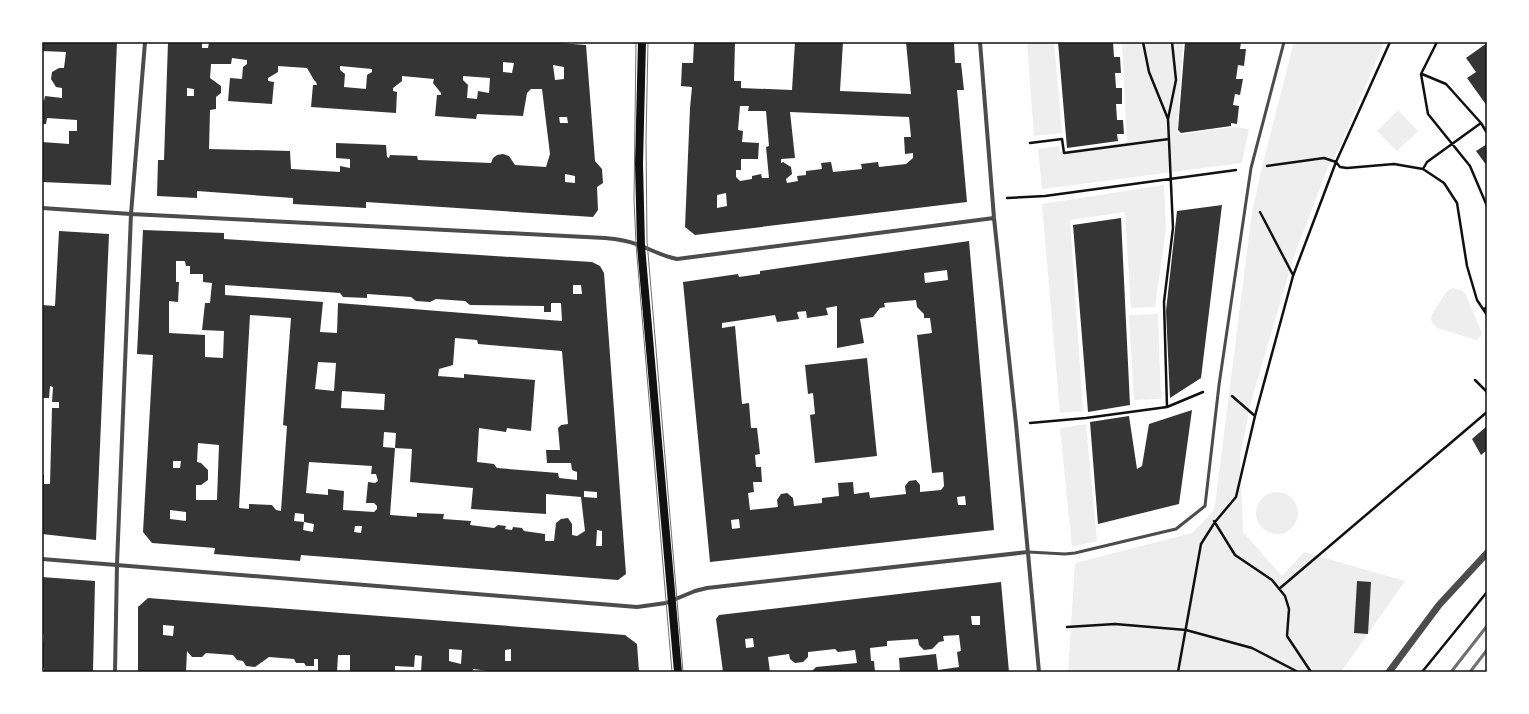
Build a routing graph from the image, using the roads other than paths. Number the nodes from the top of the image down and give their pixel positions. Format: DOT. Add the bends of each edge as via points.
graph roads {
  1 [pos="145,42"];
  2 [pos="642,42"];
  3 [pos="980,42"];
  4 [pos="1284,42"];
  5 [pos="42,208"];
  6 [pos="131,214"];
  7 [pos="994,218"];
  8 [pos="641,246"];
  9 [pos="1028,552"];
  10 [pos="1487,553"];
  11 [pos="42,558"];
  12 [pos="117,564"];
  13 [pos="671,600"];
  14 [pos="115,672"];
  15 [pos="678,672"];
  16 [pos="1039,672"];
  17 [pos="1389,672"];
  1 -- 6 [label="street"];
  2 -- 8 [label="main road" via="639,164"];
  3 -- 7 [label="street"];
  4 -- 9 [label="lane" via="1251,168 1219,385 1205,506 1176,529 1075,553"];
  5 -- 6 [label="street"];
  6 -- 8 [label="street" via="621,239"];
  6 -- 12 [label="street"];
  7 -- 8 [label="street" via="677,259"];
  7 -- 9 [label="street"];
  8 -- 13 [label="main road"];
  9 -- 13 [label="street" via="707,588"];
  9 -- 16 [label="street"];
  10 -- 17 [label="street" via="1439,605"];
  11 -- 12 [label="street"];
  12 -- 13 [label="street" via="637,607"];
  12 -- 14 [label="street"];
  13 -- 15 [label="main road"];
}
